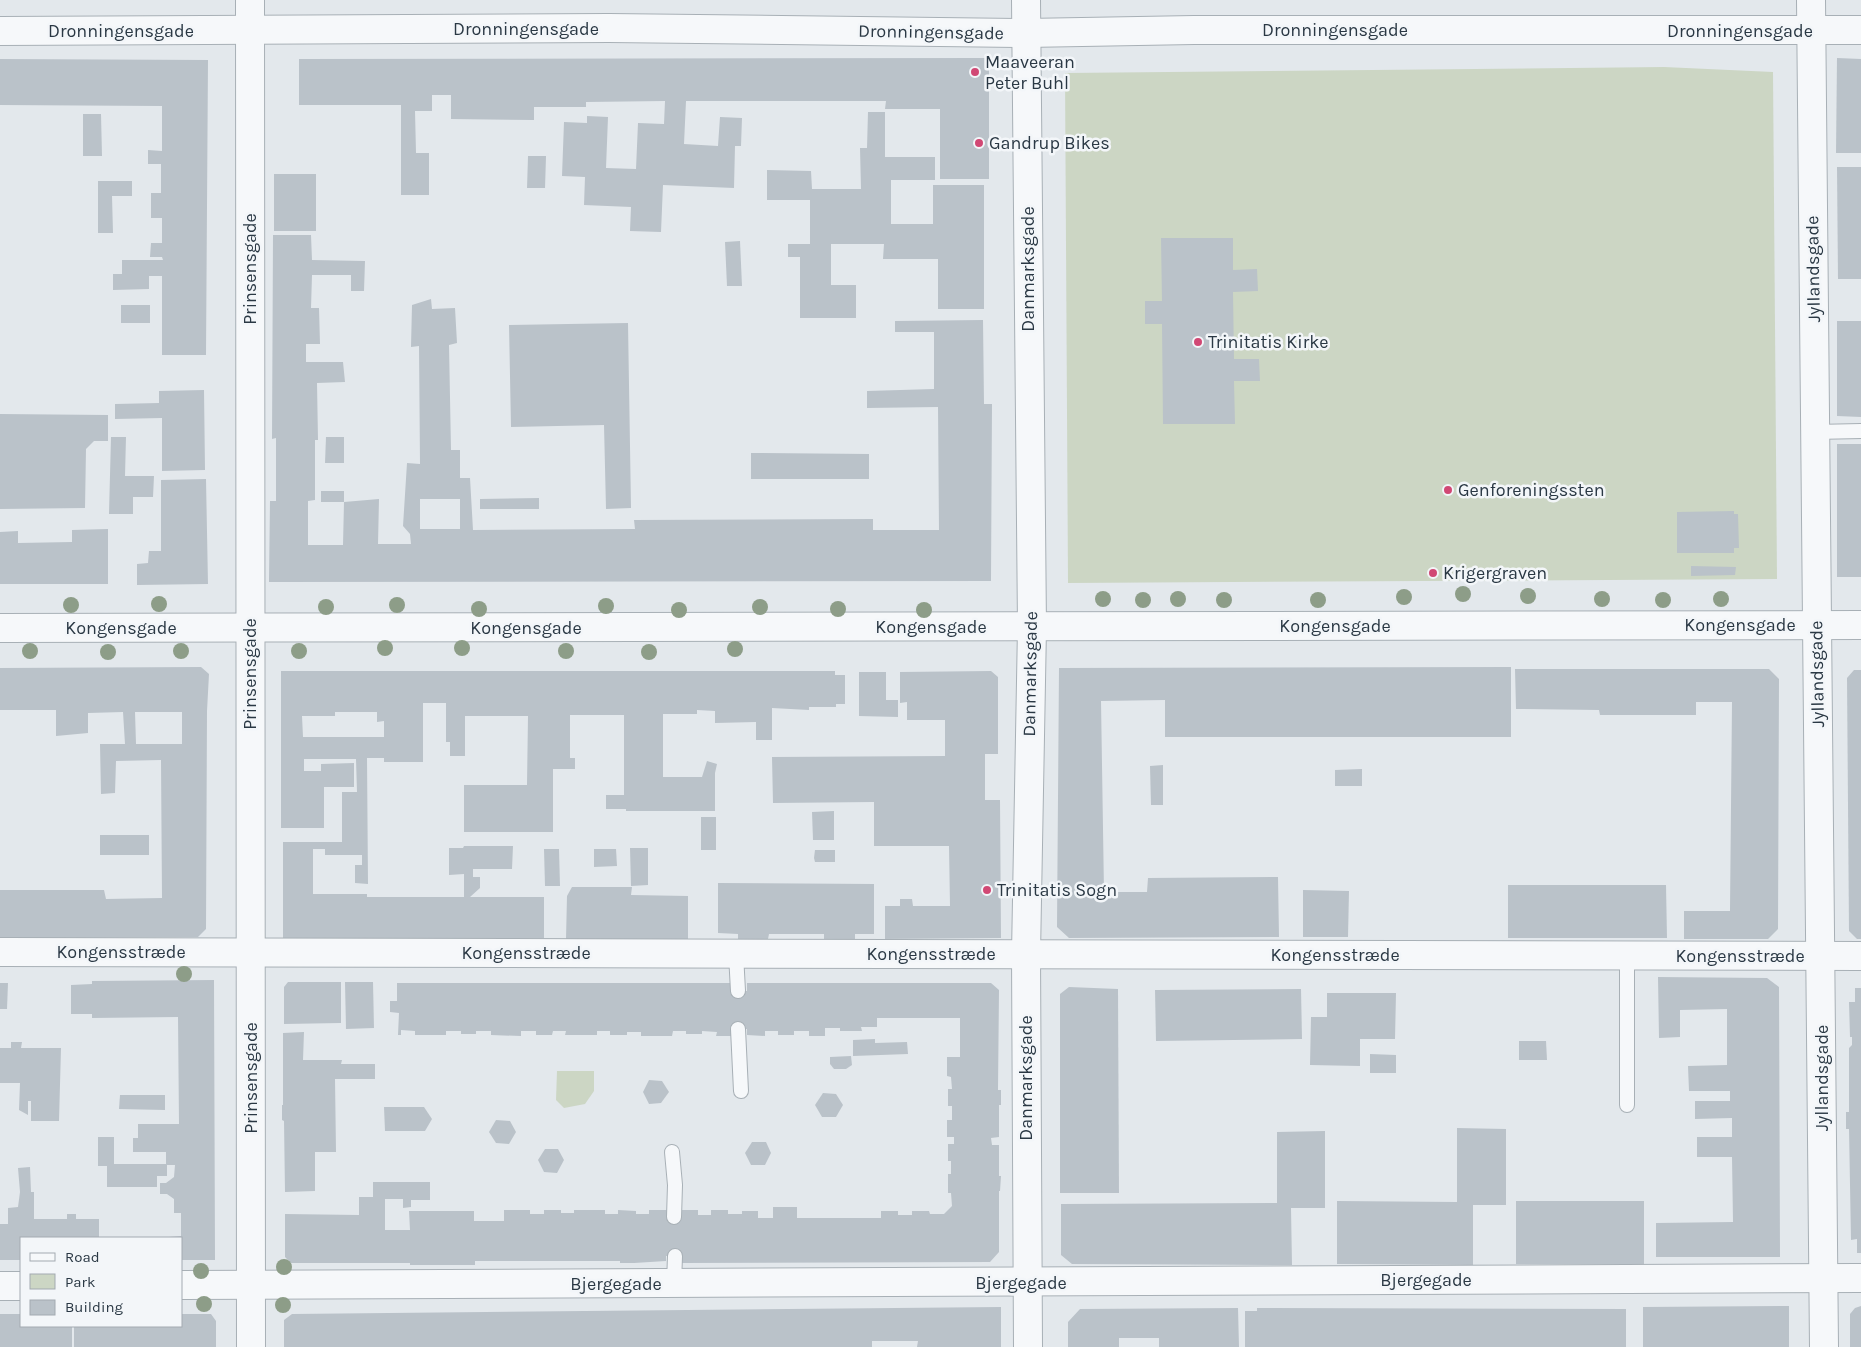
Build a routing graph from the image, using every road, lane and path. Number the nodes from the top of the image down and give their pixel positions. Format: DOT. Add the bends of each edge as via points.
graph roads {
  1 [pos="250,0"];
  2 [pos="1026,0"];
  3 [pos="1811,0"];
  4 [pos="250,30"];
  5 [pos="1861,30"];
  6 [pos="0,31"];
  7 [pos="1811,31"];
  8 [pos="1026,33"];
  9 [pos="1861,431"];
  10 [pos="1815,432"];
  11 [pos="1817,625"];
  12 [pos="1861,625"];
  13 [pos="1032,627"];
  14 [pos="0,628"];
  15 [pos="250,628"];
  16 [pos="0,952"];
  17 [pos="251,952"];
  18 [pos="736,954"];
  19 [pos="1026,954"];
  20 [pos="1627,956"];
  21 [pos="1821,956"];
  22 [pos="1861,956"];
  23 [pos="738,992"];
  24 [pos="738,1029"];
  25 [pos="741,1090"];
  26 [pos="1627,1105"];
  27 [pos="672,1152"];
  28 [pos="674,1217"];
  29 [pos="675,1256"];
  30 [pos="1823,1278"];
  31 [pos="1861,1278"];
  32 [pos="1028,1283"];
  33 [pos="674,1284"];
  34 [pos="182,1285"];
  35 [pos="251,1285"];
  36 [pos="0,1286"];
  37 [pos="20,1286"];
  38 [pos="251,1347"];
  39 [pos="1028,1347"];
  40 [pos="1824,1347"];
  1 -- 4 [label="street, Prinsensgade"];
  2 -- 8 [label="street, Danmarksgade"];
  3 -- 7 [label="street, Jyllandsgade"];
  4 -- 6 [label="street, Dronningensgade"];
  4 -- 8 [label="street, Dronningensgade" via="609,28"];
  4 -- 15 [label="street, Prinsensgade"];
  5 -- 7 [label="street, Dronningensgade"];
  7 -- 8 [label="street, Dronningensgade" via="1194,30"];
  7 -- 10 [label="street, Jyllandsgade"];
  8 -- 13 [label="street, Danmarksgade"];
  9 -- 10 [label="lane"];
  10 -- 11 [label="street, Jyllandsgade"];
  11 -- 12 [label="street, Kongensgade"];
  11 -- 13 [label="street, Kongensgade"];
  11 -- 21 [label="street, Jyllandsgade"];
  13 -- 15 [label="street, Kongensgade"];
  13 -- 19 [label="street, Danmarksgade"];
  14 -- 15 [label="street, Kongensgade"];
  15 -- 17 [label="street, Prinsensgade"];
  16 -- 17 [label="street, Kongensstræde"];
  17 -- 18 [label="street, Kongensstræde"];
  17 -- 35 [label="street, Prinsensgade"];
  18 -- 19 [label="street, Kongensstræde"];
  18 -- 23 [label="lane"];
  19 -- 20 [label="street, Kongensstræde"];
  19 -- 32 [label="street, Danmarksgade"];
  20 -- 21 [label="street, Kongensstræde"];
  20 -- 26 [label="lane"];
  21 -- 22 [label="street, Kongensstræde"];
  21 -- 30 [label="street, Jyllandsgade"];
  24 -- 25 [label="lane"];
  27 -- 28 [label="lane"];
  29 -- 33 [label="lane"];
  30 -- 31 [label="street, Bjergegade"];
  30 -- 32 [label="street, Bjergegade"];
  30 -- 40 [label="street, Jyllandsgade"];
  32 -- 33 [label="street, Bjergegade"];
  32 -- 39 [label="street, Danmarksgade"];
  33 -- 35 [label="street, Bjergegade"];
  34 -- 35 [label="street, Bjergegade"];
  35 -- 38 [label="street, Prinsensgade"];
  36 -- 37 [label="street"];
}
